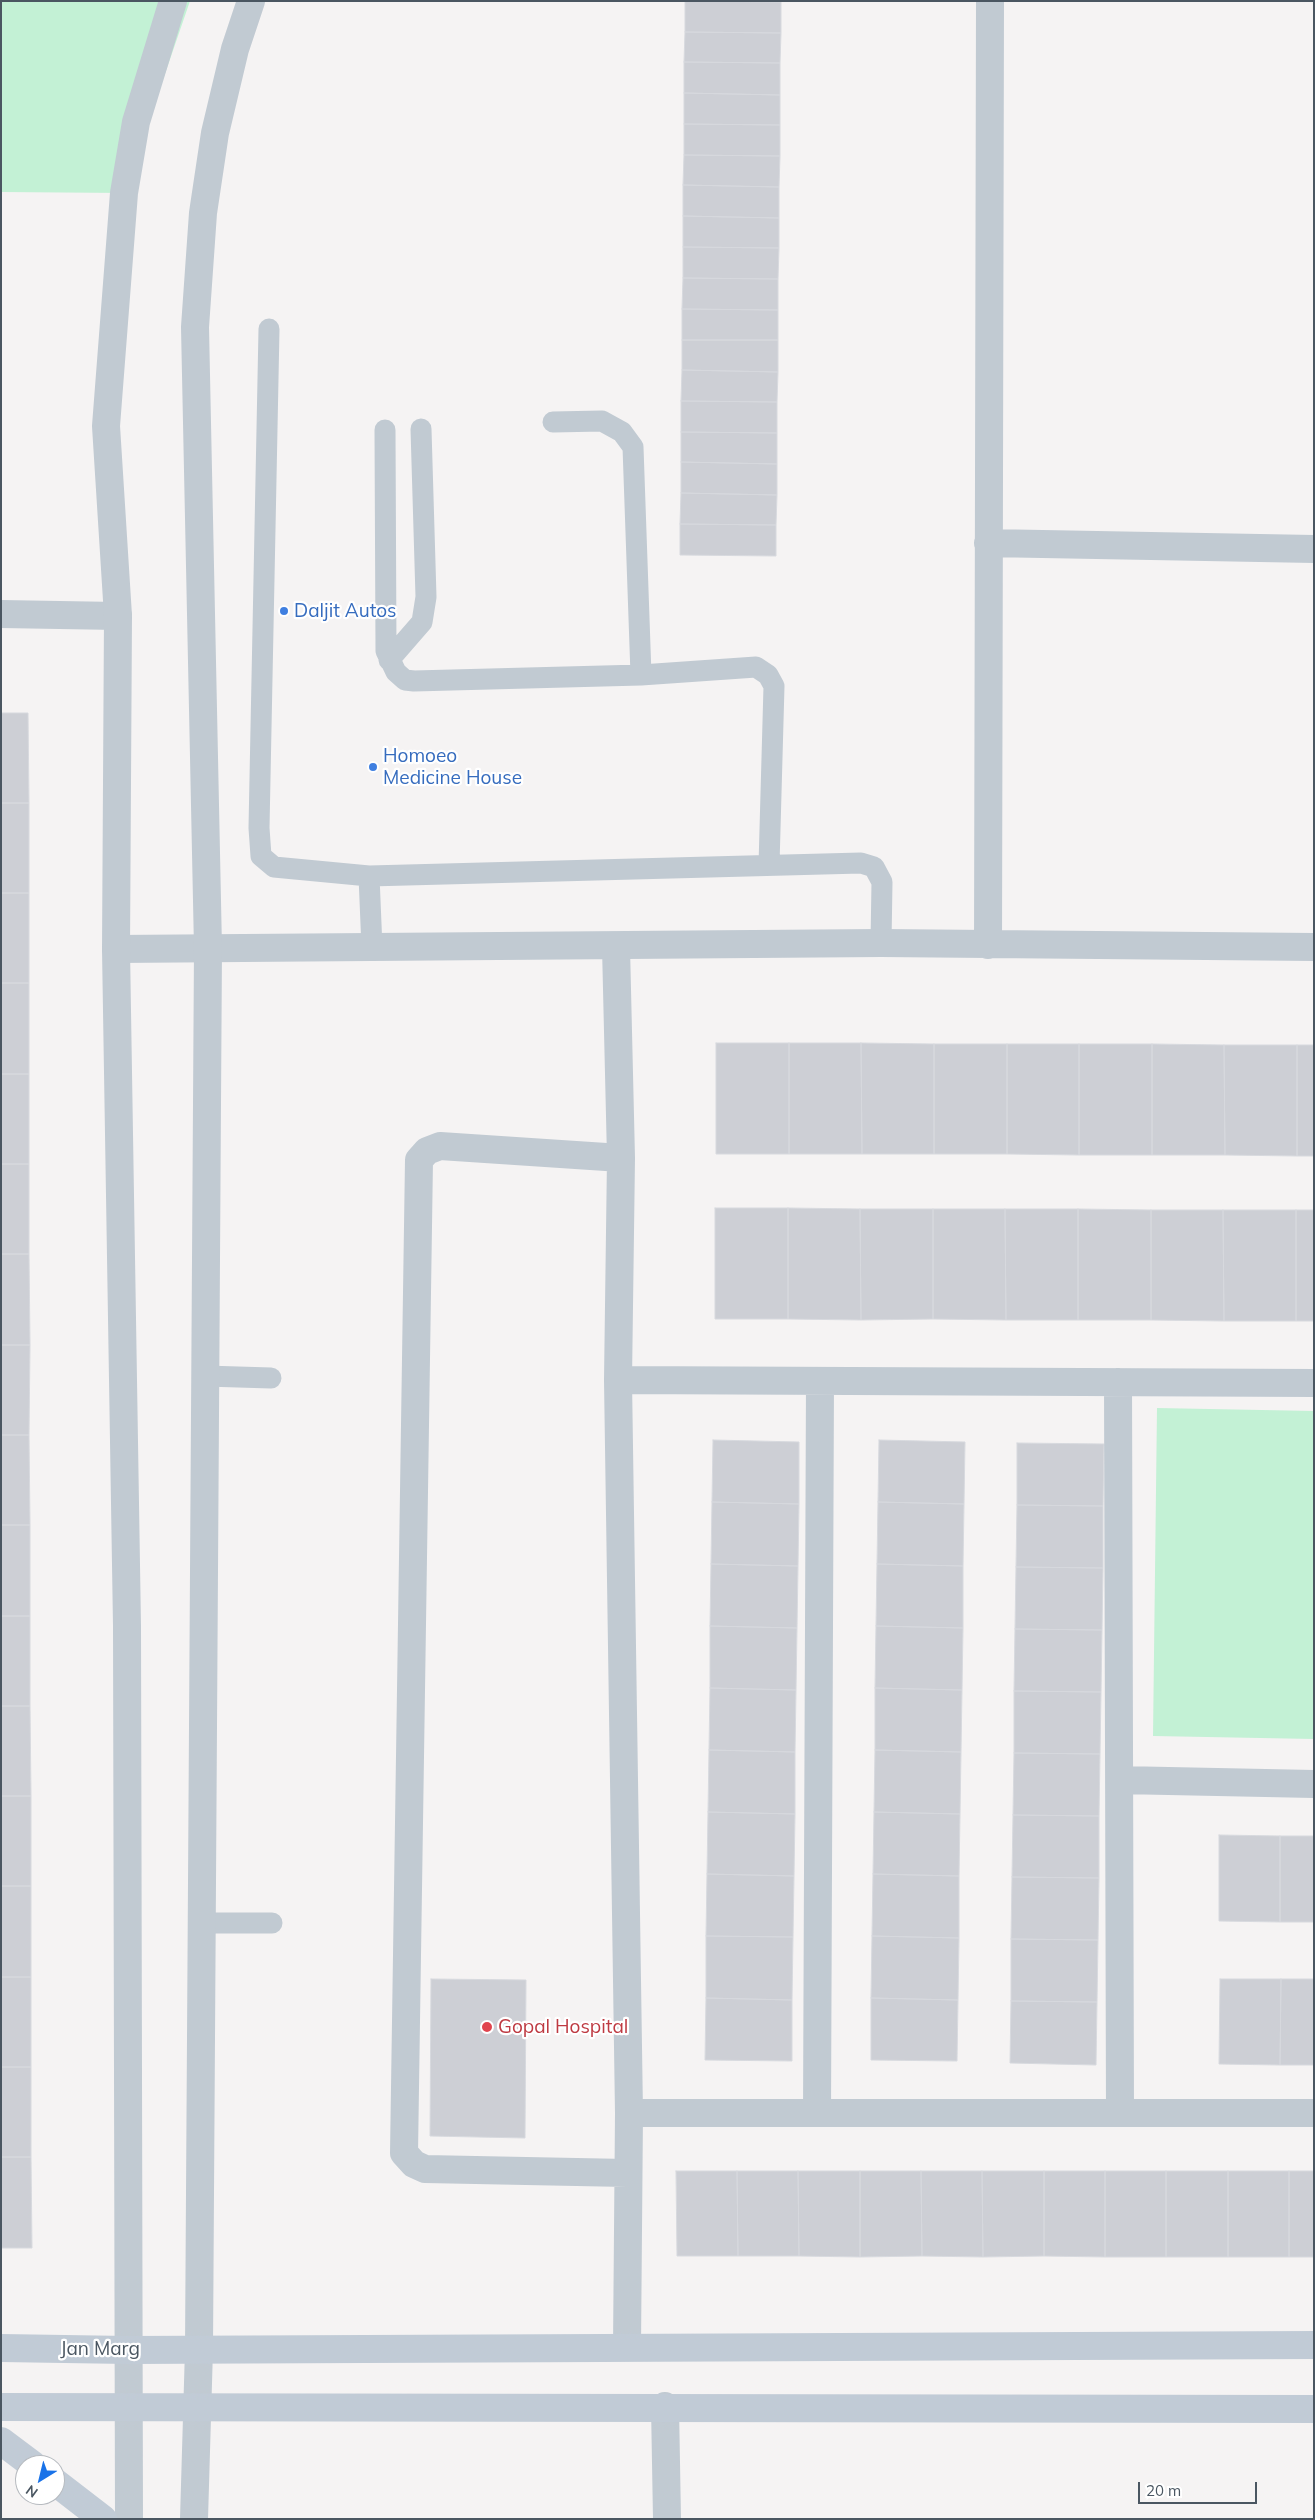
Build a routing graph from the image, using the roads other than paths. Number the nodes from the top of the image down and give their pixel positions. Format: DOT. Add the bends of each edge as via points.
graph roads {
  1 [pos="172,1"];
  2 [pos="251,1"];
  3 [pos="990,1"];
  4 [pos="269,329"];
  5 [pos="553,422"];
  6 [pos="421,429"];
  7 [pos="386,430"];
  8 [pos="988,543"];
  9 [pos="1314,549"];
  10 [pos="1,614"];
  11 [pos="118,616"];
  12 [pos="389,660"];
  13 [pos="641,675"];
  14 [pos="769,865"];
  15 [pos="369,876"];
  16 [pos="881,943"];
  17 [pos="988,945"];
  18 [pos="616,947"];
  19 [pos="1314,947"];
  20 [pos="208,948"];
  21 [pos="372,948"];
  22 [pos="116,949"];
  23 [pos="621,1158"];
  24 [pos="205,1376"];
  25 [pos="270,1378"];
  26 [pos="618,1380"];
  27 [pos="820,1381"];
  28 [pos="1118,1382"];
  29 [pos="1314,1383"];
  30 [pos="1120,1780"];
  31 [pos="1314,1784"];
  32 [pos="202,1923"];
  33 [pos="272,1923"];
  34 [pos="629,2112"];
  35 [pos="817,2113"];
  36 [pos="1120,2113"];
  37 [pos="1314,2113"];
  38 [pos="627,2173"];
  39 [pos="1314,2345"];
  40 [pos="627,2347"];
  41 [pos="1,2348"];
  42 [pos="199,2349"];
  43 [pos="128,2350"];
  44 [pos="197,2406"];
  45 [pos="665,2406"];
  46 [pos="1,2407"];
  47 [pos="129,2407"];
  48 [pos="1314,2409"];
  49 [pos="1,2441"];
  50 [pos="19,2455"];
  51 [pos="65,2490"];
  52 [pos="103,2519"];
  53 [pos="129,2519"];
  54 [pos="194,2519"];
  55 [pos="667,2519"];
  1 -- 11 [label="street" via="136,122 124,193 106,426"];
  2 -- 20 [label="street" via="235,49 215,133 203,213 195,327"];
  3 -- 8 [label="street"];
  4 -- 15 [label="lane" via="259,818 261,856 274,867"];
  5 -- 13 [label="lane" via="602,421 622,432 633,447"];
  6 -- 12 [label="lane" via="426,597 422,622"];
  7 -- 12 [label="lane" via="386,651"];
  8 -- 9 [label="street"];
  8 -- 17 [label="street"];
  10 -- 11 [label="street"];
  11 -- 22 [label="street"];
  12 -- 13 [label="lane" via="405,680"];
  13 -- 14 [label="lane" via="756,667 768,675 774,686"];
  14 -- 15 [label="lane"];
  14 -- 16 [label="lane" via="861,863 874,867 882,882"];
  15 -- 21 [label="lane"];
  16 -- 17 [label="street"];
  16 -- 18 [label="street"];
  17 -- 19 [label="street"];
  18 -- 21 [label="street"];
  18 -- 23 [label="street"];
  20 -- 21 [label="street"];
  20 -- 22 [label="street"];
  20 -- 24 [label="street"];
  22 -- 43 [label="street" via="127,1626"];
  23 -- 26 [label="street"];
  23 -- 38 [label="street" via="440,1146 427,1151 419,1160 404,2153 414,2164 425,2169"];
  24 -- 25 [label="lane"];
  24 -- 32 [label="street"];
  26 -- 27 [label="street"];
  26 -- 34 [label="street"];
  27 -- 28 [label="street"];
  27 -- 35 [label="street"];
  28 -- 29 [label="street"];
  28 -- 30 [label="street"];
  30 -- 31 [label="street"];
  30 -- 36 [label="street"];
  32 -- 33 [label="lane"];
  32 -- 42 [label="street"];
  34 -- 35 [label="street"];
  34 -- 38 [label="street"];
  35 -- 36 [label="street"];
  36 -- 37 [label="street"];
  38 -- 40 [label="street"];
  39 -- 40 [label="main road, Jan Marg"];
  40 -- 42 [label="main road, Jan Marg"];
  41 -- 43 [label="main road, Jan Marg"];
  42 -- 43 [label="main road, Jan Marg"];
  42 -- 44 [label="street"];
  43 -- 47 [label="street"];
  44 -- 45 [label="main road"];
  44 -- 47 [label="main road"];
  44 -- 54 [label="street"];
  45 -- 48 [label="main road"];
  45 -- 55 [label="street"];
  46 -- 47 [label="main road"];
  47 -- 53 [label="street"];
  49 -- 50 [label="main road"];
  51 -- 52 [label="main road"];
}
